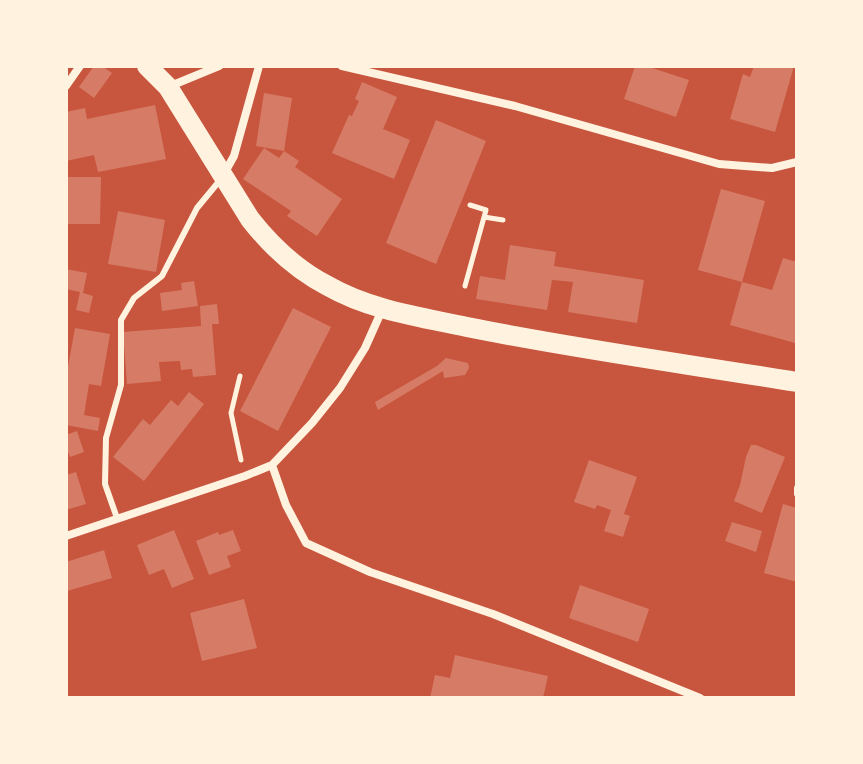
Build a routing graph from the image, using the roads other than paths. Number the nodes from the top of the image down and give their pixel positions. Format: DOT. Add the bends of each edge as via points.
graph roads {
  1 [pos="80,66"];
  2 [pos="147,66"];
  3 [pos="219,66"];
  4 [pos="259,66"];
  5 [pos="342,66"];
  6 [pos="66,86"];
  7 [pos="168,87"];
  8 [pos="797,162"];
  9 [pos="223,177"];
  10 [pos="382,309"];
  11 [pos="797,382"];
  12 [pos="272,465"];
  13 [pos="797,488"];
  14 [pos="797,494"];
  15 [pos="117,518"];
  16 [pos="66,536"];
  17 [pos="700,698"];
  1 -- 6 [label="street"];
  2 -- 7 [label="main road"];
  3 -- 7 [label="street"];
  4 -- 9 [label="street"];
  5 -- 8 [label="street" via="515,106 719,164 772,168"];
  7 -- 9 [label="main road"];
  9 -- 10 [label="main road" via="276,249 329,287"];
  9 -- 15 [label="lane" via="197,208 162,276 134,298 121,320 121,385 106,438 105,484"];
  10 -- 11 [label="main road"];
  10 -- 12 [label="street" via="340,388"];
  12 -- 15 [label="street"];
  12 -- 17 [label="street" via="306,543"];
  13 -- 14 [label="lane"];
  15 -- 16 [label="street"];
}
